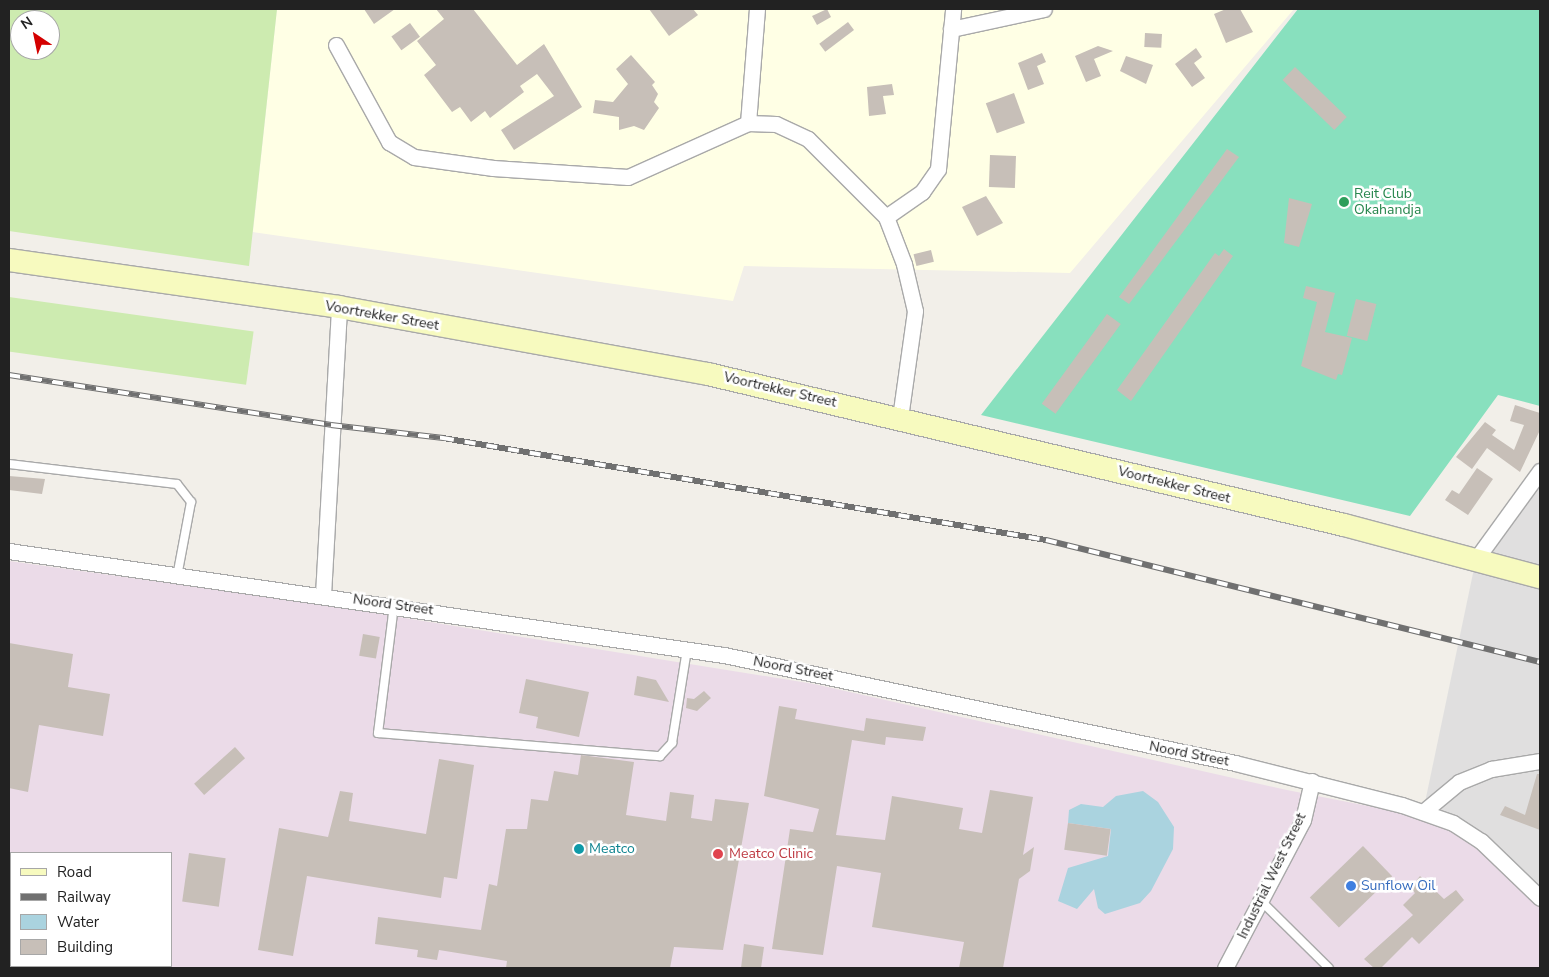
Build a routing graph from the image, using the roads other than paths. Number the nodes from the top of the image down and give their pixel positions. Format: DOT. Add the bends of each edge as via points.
graph roads {
  1 [pos="757,9"];
  2 [pos="953,9"];
  3 [pos="1044,9"];
  4 [pos="951,29"];
  5 [pos="336,44"];
  6 [pos="748,123"];
  7 [pos="886,216"];
  8 [pos="9,260"];
  9 [pos="339,307"];
  10 [pos="900,418"];
  11 [pos="9,464"];
  12 [pos="1540,471"];
  13 [pos="9,551"];
  14 [pos="1476,560"];
  15 [pos="177,577"];
  16 [pos="1540,577"];
  17 [pos="323,595"];
  18 [pos="394,605"];
  19 [pos="688,649"];
  20 [pos="1540,761"];
  21 [pos="1312,781"];
  22 [pos="1423,812"];
  23 [pos="1540,898"];
  24 [pos="1261,901"];
  25 [pos="1225,968"];
  26 [pos="1329,968"];
  1 -- 6 [label="street"];
  2 -- 4 [label="street"];
  3 -- 4 [label="street"];
  4 -- 7 [label="street" via="938,169 922,192"];
  5 -- 6 [label="street" via="389,142 414,157 493,168 628,177"];
  6 -- 7 [label="street" via="776,124 808,139"];
  7 -- 10 [label="street" via="915,311"];
  8 -- 9 [label="main road, Voortrekker Street"];
  9 -- 10 [label="main road, Voortrekker Street" via="708,374"];
  9 -- 17 [label="street"];
  10 -- 14 [label="main road, Voortrekker Street"];
  11 -- 15 [label="lane" via="177,484 191,502"];
  12 -- 14 [label="street"];
  13 -- 15 [label="street, Noord Street"];
  14 -- 16 [label="main road, Voortrekker Street"];
  15 -- 17 [label="street, Noord Street"];
  17 -- 18 [label="street, Noord Street"];
  18 -- 19 [label="street, Noord Street"];
  18 -- 19 [label="lane" via="378,733 660,756 672,743"];
  19 -- 21 [label="street, Noord Street" via="853,680"];
  20 -- 22 [label="street" via="1498,767 1459,782"];
  21 -- 22 [label="street, Noord Street"];
  21 -- 24 [label="street, Industrial West Street" via="1303,820"];
  22 -- 23 [label="street, Noord Street" via="1481,841"];
  24 -- 25 [label="street, Industrial West Street"];
  24 -- 26 [label="lane"];
}
